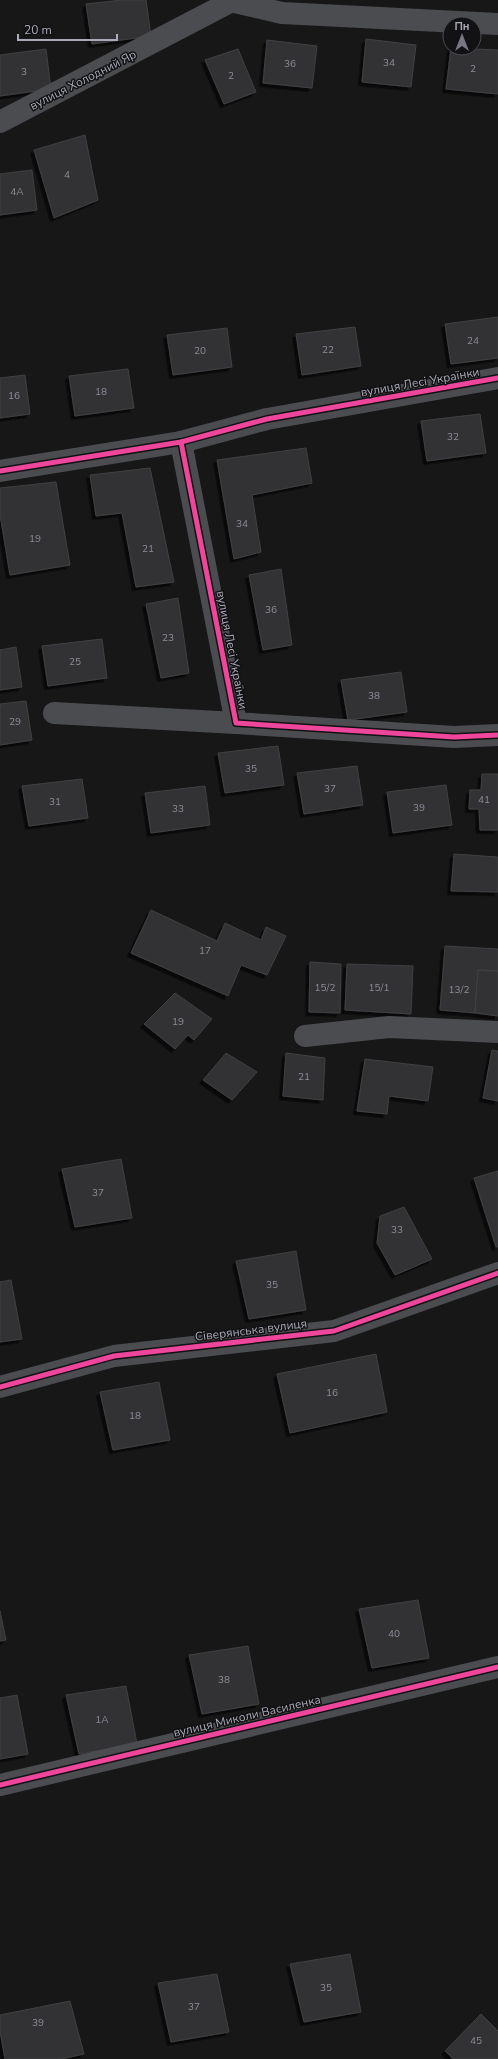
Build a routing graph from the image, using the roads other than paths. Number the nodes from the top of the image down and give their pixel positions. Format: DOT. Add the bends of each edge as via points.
graph roads {
  1 [pos="228,1"];
  2 [pos="498,24"];
  3 [pos="0,122"];
  4 [pos="498,378"];
  5 [pos="181,442"];
  6 [pos="0,471"];
  7 [pos="54,713"];
  8 [pos="236,723"];
  9 [pos="498,735"];
  10 [pos="498,1032"];
  11 [pos="305,1036"];
  12 [pos="498,1273"];
  13 [pos="0,1387"];
  14 [pos="498,1667"];
  15 [pos="0,1785"];
  1 -- 2 [label="street" via="282,13"];
  1 -- 3 [label="street, вулиця Холодний Яр"];
  4 -- 5 [label="street, вулиця Лесі Українки" via="267,419"];
  5 -- 6 [label="street, вулиця Лесі Українки"];
  5 -- 8 [label="street, вулиця Лесі Українки"];
  7 -- 8 [label="street, вулиця Лесі Українки"];
  8 -- 9 [label="street, вулиця Лесі Українки" via="454,737"];
  10 -- 11 [label="street" via="389,1027"];
  12 -- 13 [label="street, Сіверянська вулиця" via="334,1331 114,1356"];
  14 -- 15 [label="street, вулиця Миколи Василенка"];
}
